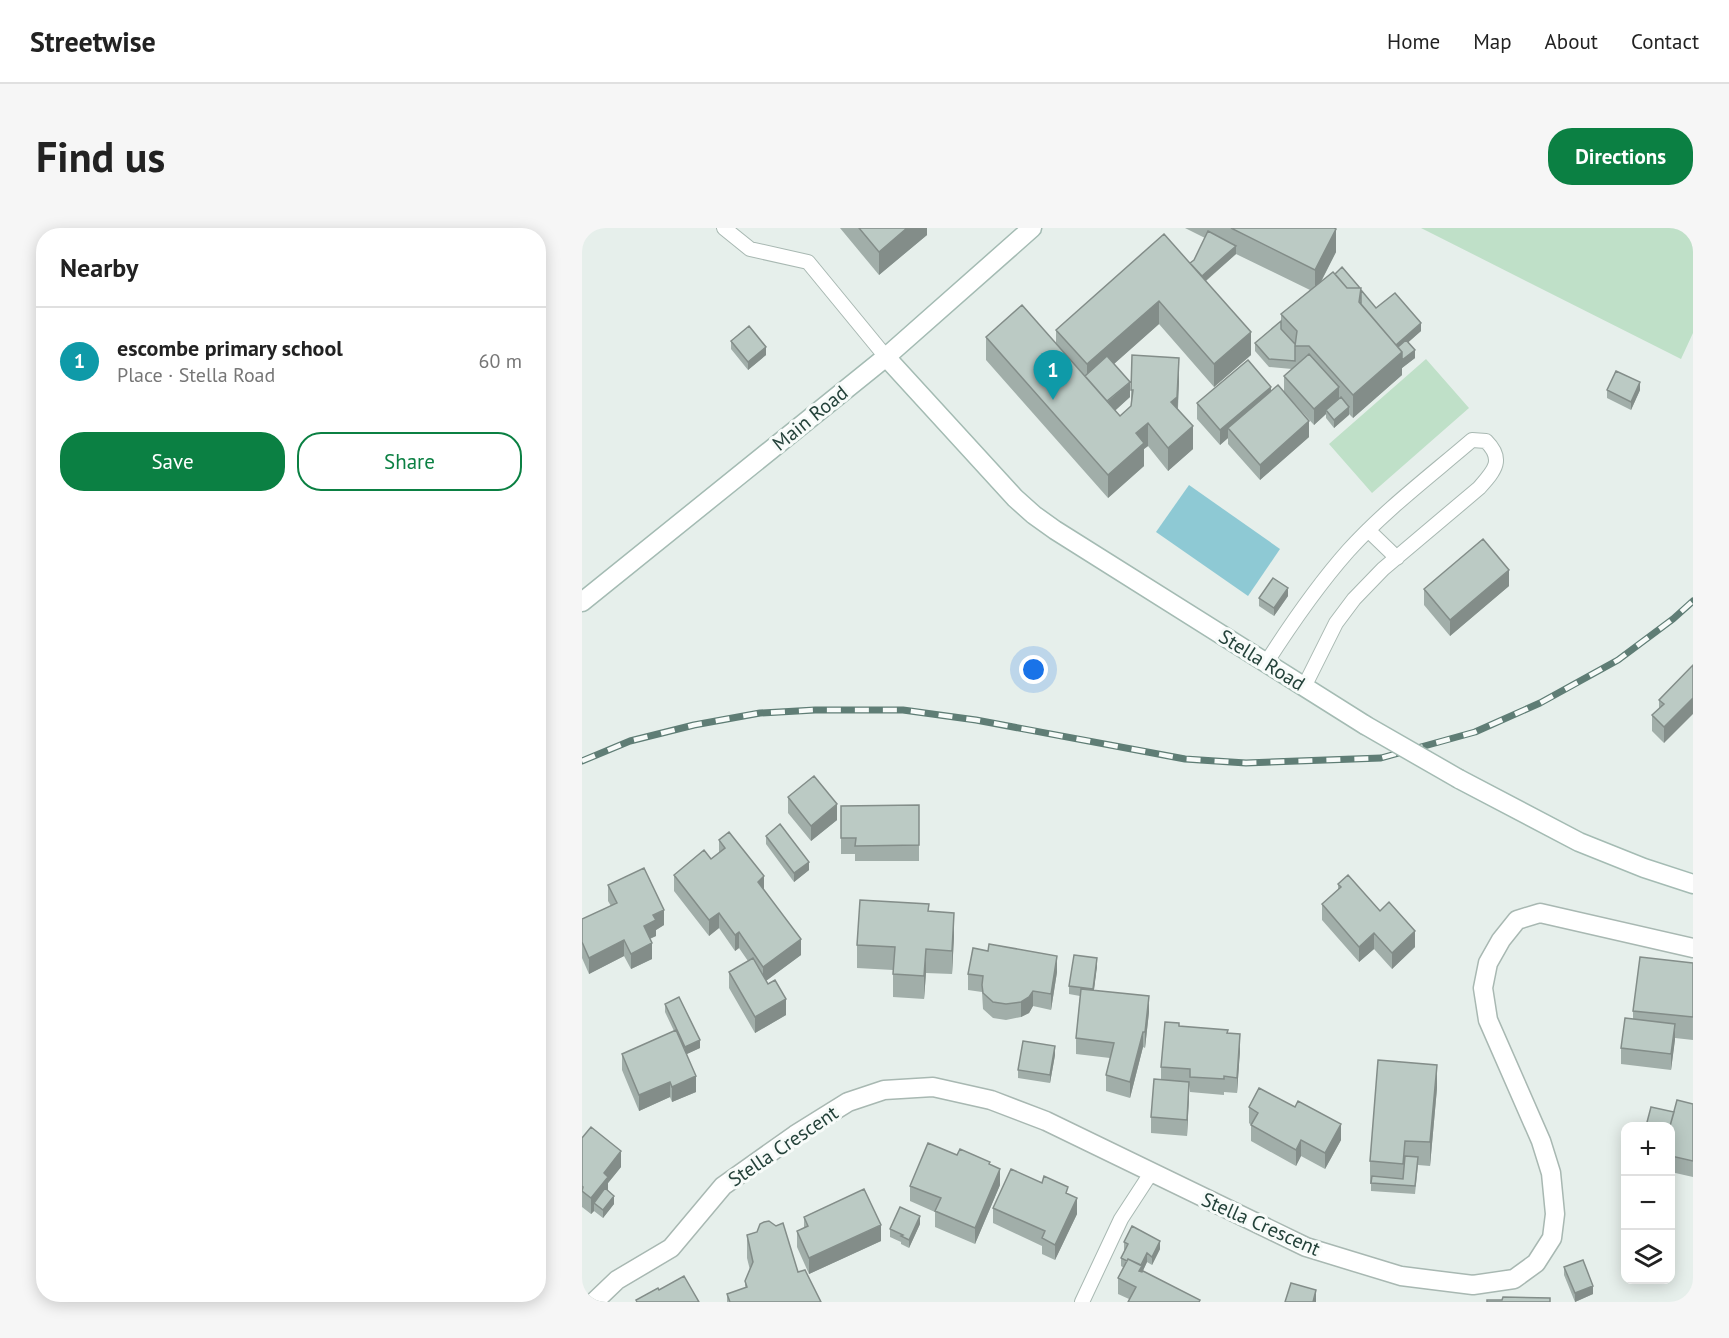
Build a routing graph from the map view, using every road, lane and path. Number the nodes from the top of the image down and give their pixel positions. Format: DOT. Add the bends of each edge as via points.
graph roads {
  1 [pos="724,228"];
  2 [pos="1032,228"];
  3 [pos="886,357"];
  4 [pos="1368,530"];
  5 [pos="1397,558"];
  6 [pos="582,602"];
  7 [pos="1266,663"];
  8 [pos="1305,687"];
  9 [pos="1693,884"];
  10 [pos="1693,948"];
  11 [pos="1151,1173"];
  12 [pos="594,1302"];
  13 [pos="1082,1302"];
  1 -- 3 [label="lane" via="750,249 808,262"];
  2 -- 3 [label="street, Main Road"];
  3 -- 6 [label="street, Main Road"];
  3 -- 7 [label="street, Stella Road" via="1034,515"];
  4 -- 5 [label="lane"];
  4 -- 5 [label="lane" via="1472,440 1486,441 1497,460 1492,474"];
  4 -- 7 [label="lane" via="1319,586"];
  5 -- 8 [label="lane" via="1354,599 1336,623"];
  7 -- 8 [label="street, Stella Road"];
  8 -- 9 [label="street, Stella Road, bridge" via="1459,779 1579,842"];
  10 -- 11 [label="street, Stella Crescent" via="1540,913 1517,920 1488,963 1484,988 1488,1020 1541,1141 1551,1173 1555,1214 1552,1238 1536,1263 1514,1279 1473,1285 1401,1276 1306,1247"];
  11 -- 12 [label="street, Stella Crescent" via="1046,1121 991,1100 933,1087 884,1090 848,1102 723,1186 671,1248 617,1280"];
  11 -- 13 [label="lane" via="1121,1219"];
}
